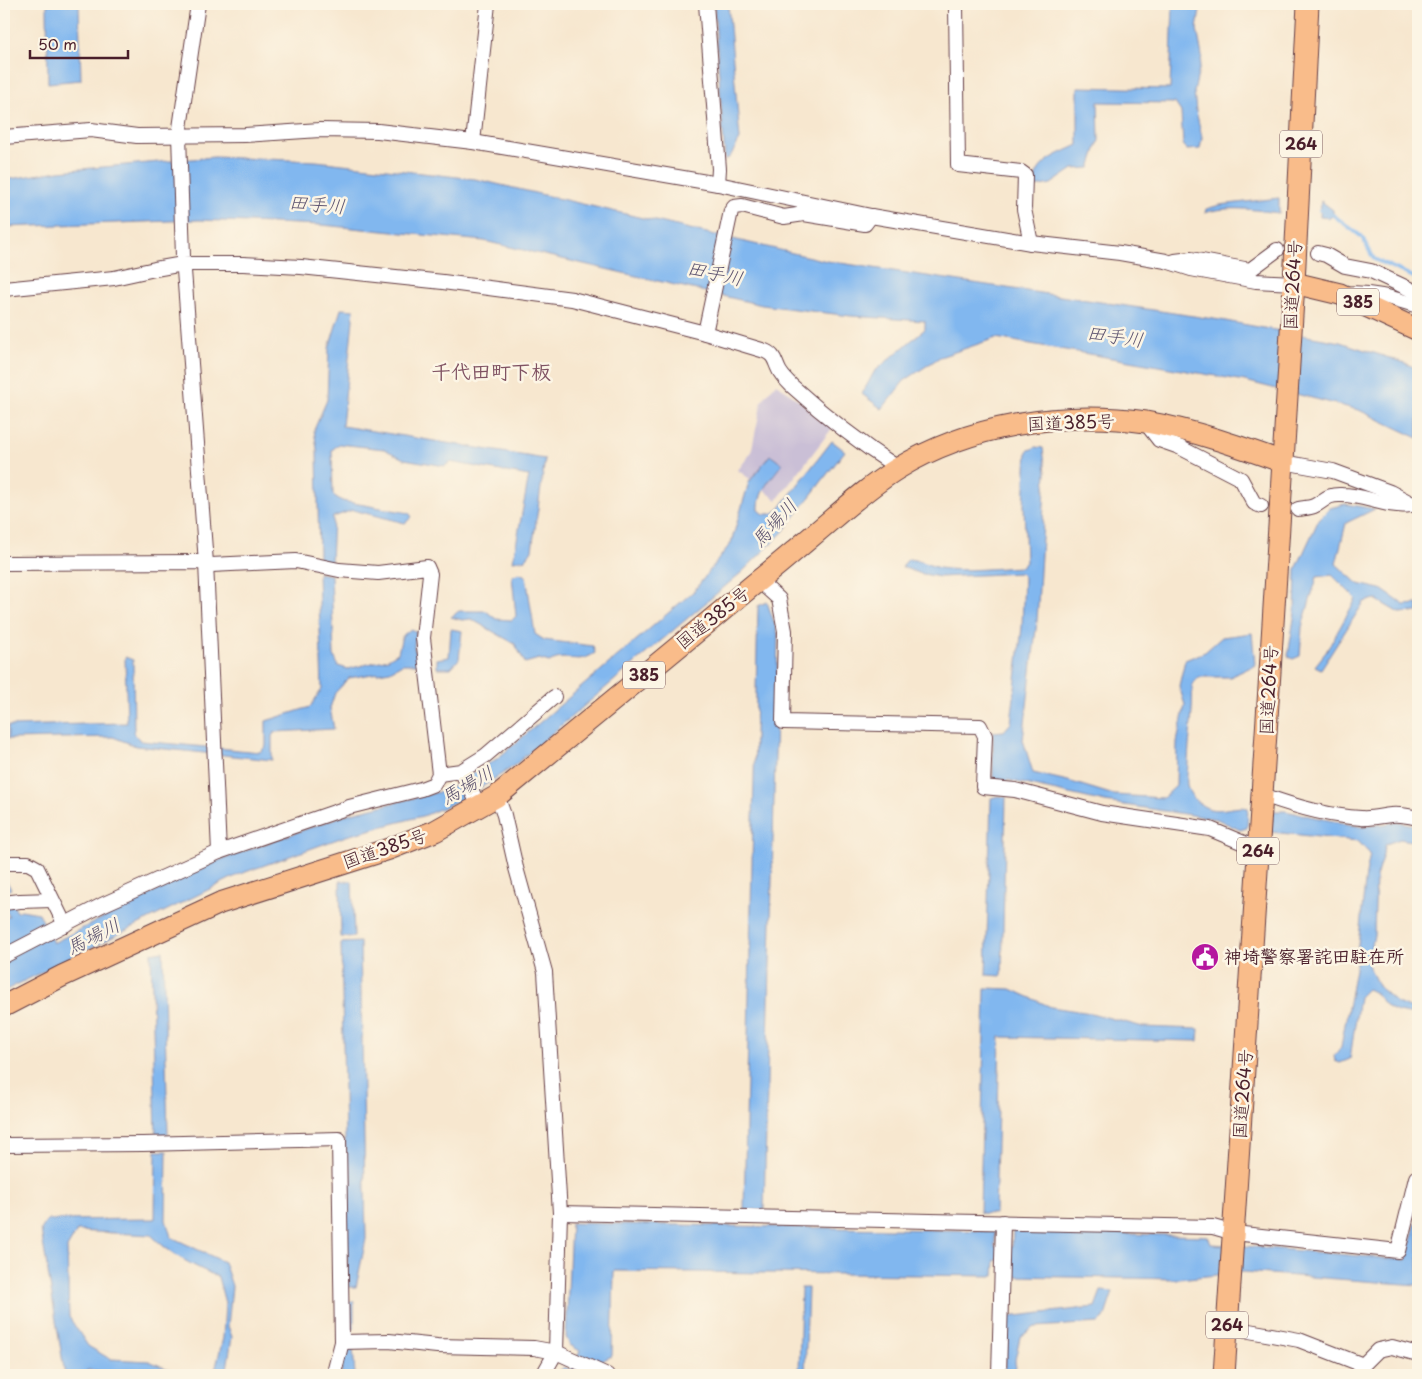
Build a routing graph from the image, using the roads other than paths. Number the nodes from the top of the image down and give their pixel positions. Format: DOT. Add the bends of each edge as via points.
graph roads {
  1 [pos="198,4"];
  2 [pos="488,4"];
  3 [pos="706,4"];
  4 [pos="956,4"];
  5 [pos="1308,4"];
  6 [pos="4,137"];
  7 [pos="180,141"];
  8 [pos="473,142"];
  9 [pos="718,184"];
  10 [pos="871,216"];
  11 [pos="1031,243"];
  12 [pos="1277,250"];
  13 [pos="1318,253"];
  14 [pos="183,261"];
  15 [pos="1166,261"];
  16 [pos="4,289"];
  17 [pos="1418,292"];
  18 [pos="1293,293"];
  19 [pos="1340,294"];
  20 [pos="1418,306"];
  21 [pos="706,329"];
  22 [pos="1418,330"];
  23 [pos="1145,422"];
  24 [pos="1283,462"];
  25 [pos="898,468"];
  26 [pos="1261,506"];
  27 [pos="1415,506"];
  28 [pos="1298,509"];
  29 [pos="4,563"];
  30 [pos="206,564"];
  31 [pos="759,581"];
  32 [pos="554,696"];
  33 [pos="462,773"];
  34 [pos="439,774"];
  35 [pos="1263,795"];
  36 [pos="484,800"];
  37 [pos="1418,818"];
  38 [pos="1258,849"];
  39 [pos="219,852"];
  40 [pos="4,864"];
  41 [pos="52,900"];
  42 [pos="9,902"];
  43 [pos="65,925"];
  44 [pos="4,956"];
  45 [pos="4,1006"];
  46 [pos="4,1145"];
  47 [pos="1418,1178"];
  48 [pos="560,1213"];
  49 [pos="1003,1222"];
  50 [pos="1233,1237"];
  51 [pos="1227,1324"];
  52 [pos="342,1342"];
  53 [pos="556,1352"];
  54 [pos="1418,1354"];
  55 [pos="1364,1370"];
  56 [pos="335,1375"];
  57 [pos="543,1375"];
  58 [pos="606,1375"];
  59 [pos="998,1375"];
  60 [pos="1224,1375"];
  1 -- 7 [label="street"];
  2 -- 8 [label="street"];
  3 -- 9 [label="street"];
  4 -- 11 [label="street" via="958,165 1026,175 1024,209"];
  5 -- 18 [label="highway, 国道264号 / 264"];
  6 -- 7 [label="street" via="91,130"];
  7 -- 8 [label="street" via="320,130 369,131"];
  7 -- 14 [label="street"];
  8 -- 9 [label="street"];
  9 -- 10 [label="street"];
  10 -- 11 [label="street"];
  10 -- 21 [label="street" via="865,224 804,214 784,218 742,206 734,207"];
  11 -- 15 [label="street"];
  12 -- 15 [label="street" via="1250,270 1191,259"];
  13 -- 17 [label="street" via="1345,266 1371,270"];
  14 -- 16 [label="street" via="114,278"];
  14 -- 21 [label="street" via="301,267 443,282 572,299"];
  14 -- 30 [label="street"];
  15 -- 18 [label="street" via="1256,281"];
  18 -- 19 [label="highway, 385"];
  18 -- 24 [label="highway, 国道264号 / 264"];
  19 -- 20 [label="street" via="1360,292"];
  19 -- 22 [label="highway, 385"];
  21 -- 25 [label="street" via="772,354 778,369 791,384"];
  23 -- 24 [label="highway, 国道385号 / 385" via="1225,442"];
  23 -- 25 [label="highway, 国道385号 / 385" via="1096,418 1034,421 974,434"];
  23 -- 26 [label="street" via="1159,440 1241,479 1254,503"];
  24 -- 27 [label="street" via="1333,472 1390,492"];
  24 -- 35 [label="highway, 国道264号 / 264"];
  25 -- 31 [label="highway, 国道385号 / 385" via="869,488"];
  27 -- 28 [label="street" via="1340,494 1326,497 1314,506"];
  29 -- 30 [label="street"];
  30 -- 34 [label="street" via="296,561 339,570 378,572 428,567 423,638"];
  30 -- 39 [label="street"];
  31 -- 36 [label="highway, 国道385号 / 385"];
  31 -- 38 [label="street" via="779,600 785,631 783,722 980,726 985,736 983,787 1016,790 1102,813 1210,829"];
  32 -- 33 [label="street"];
  33 -- 34 [label="street"];
  33 -- 36 [label="street"];
  34 -- 39 [label="street" via="434,784 422,789 349,807"];
  35 -- 37 [label="street" via="1345,817 1363,819 1406,815"];
  35 -- 38 [label="highway, 国道264号 / 264"];
  36 -- 45 [label="highway, 国道385号 / 385" via="435,832 220,902"];
  36 -- 48 [label="street" via="504,815 545,972"];
  38 -- 50 [label="highway, 国道264号 / 264"];
  39 -- 43 [label="street"];
  40 -- 41 [label="street" via="28,863 36,868"];
  41 -- 42 [label="street"];
  41 -- 43 [label="street"];
  43 -- 44 [label="street"];
  46 -- 52 [label="street" via="339,1139"];
  47 -- 50 [label="street" via="1398,1251"];
  48 -- 49 [label="street"];
  48 -- 53 [label="street"];
  49 -- 50 [label="street" via="1213,1227"];
  49 -- 59 [label="street"];
  50 -- 51 [label="highway, 国道264号 / 264"];
  51 -- 55 [label="street" via="1299,1340"];
  51 -- 60 [label="highway, 国道264号 / 264"];
  52 -- 53 [label="street" via="389,1341 437,1346 534,1348"];
  52 -- 56 [label="street"];
  53 -- 57 [label="street"];
  53 -- 58 [label="street"];
  54 -- 55 [label="street" via="1392,1347 1378,1350"];
}
